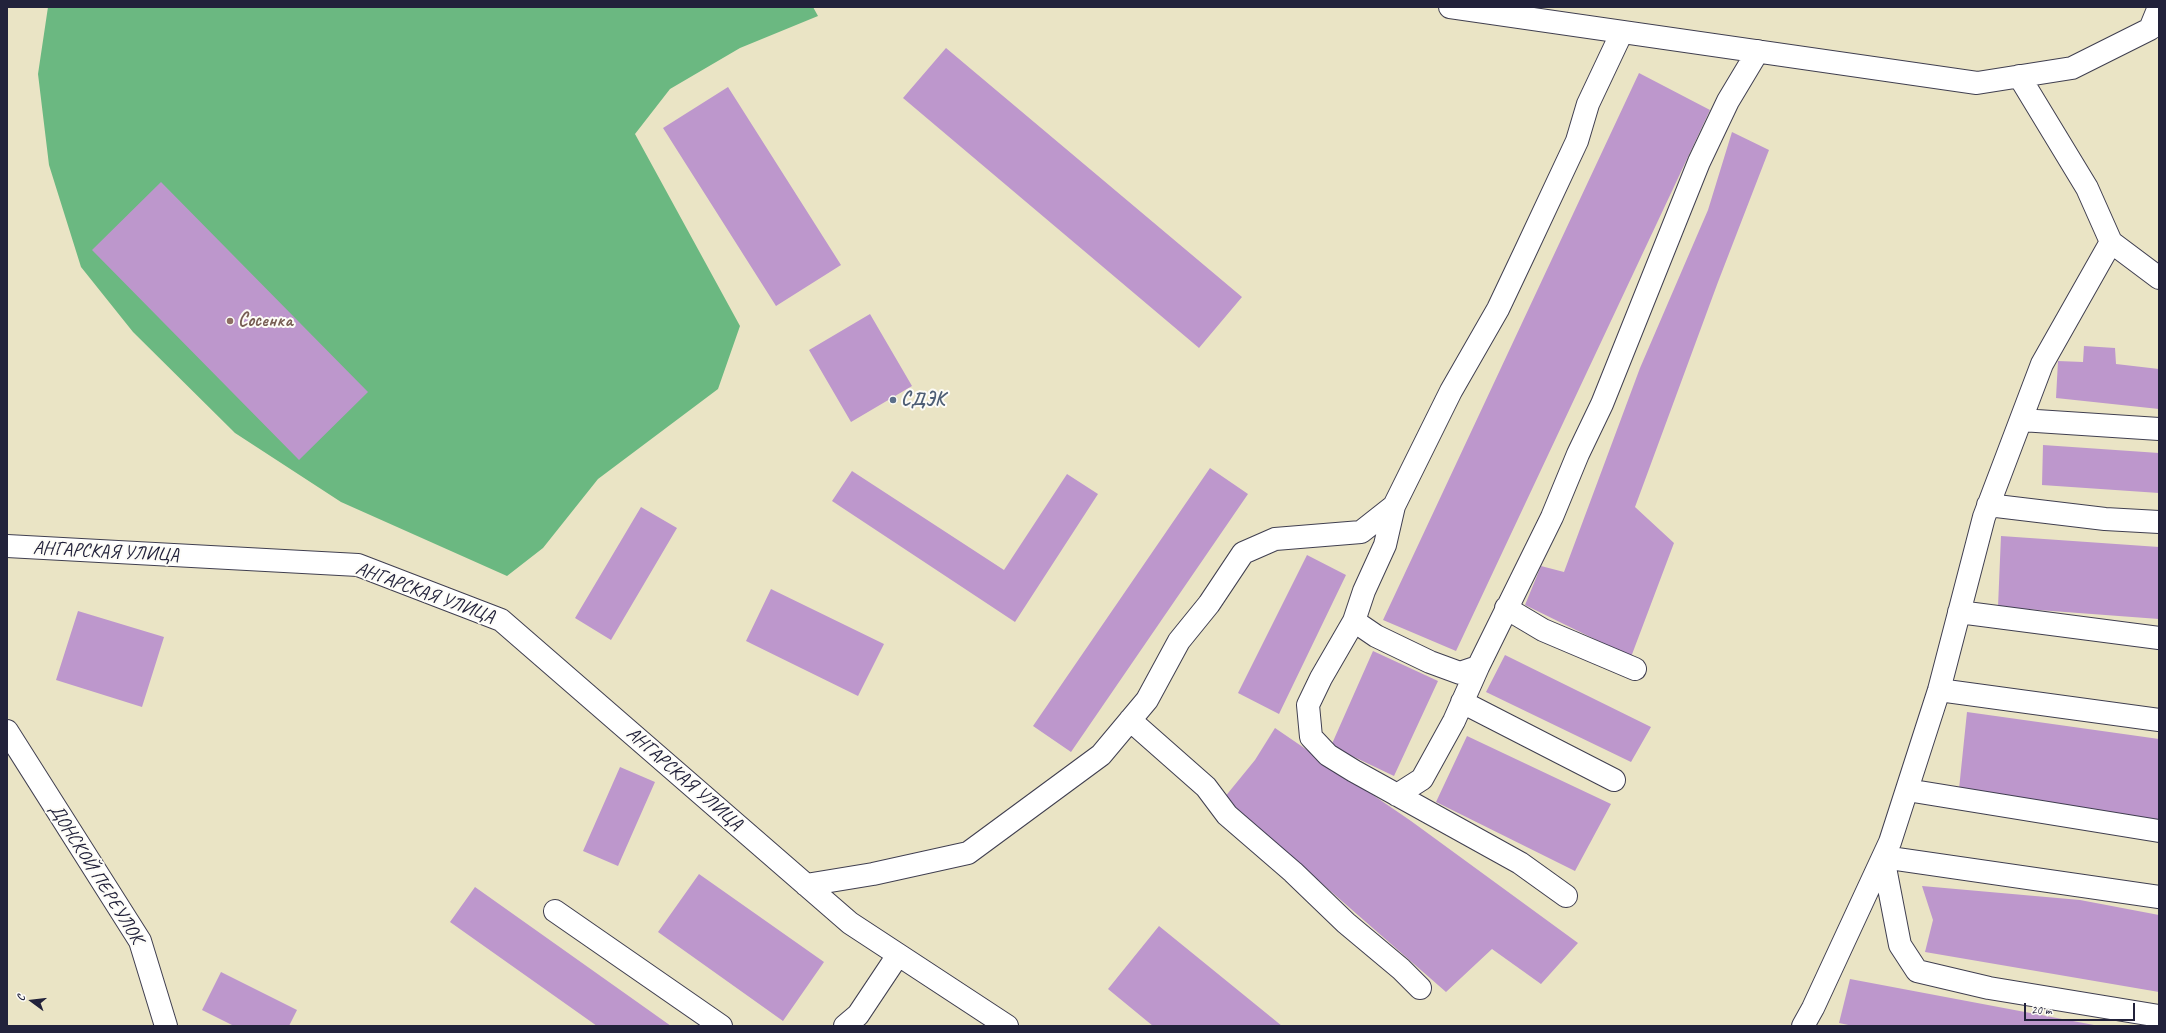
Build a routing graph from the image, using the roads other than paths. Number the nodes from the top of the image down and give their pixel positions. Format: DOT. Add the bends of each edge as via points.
graph roads {
  1 [pos="1450,7"];
  2 [pos="2159,7"];
  3 [pos="1622,32"];
  4 [pos="1758,51"];
  5 [pos="2019,76"];
  6 [pos="2112,242"];
  7 [pos="2159,278"];
  8 [pos="2021,420"];
  9 [pos="2159,429"];
  10 [pos="1988,505"];
  11 [pos="1394,506"];
  12 [pos="2159,522"];
  13 [pos="7,546"];
  14 [pos="1506,608"];
  15 [pos="1959,612"];
  16 [pos="1354,621"];
  17 [pos="2159,638"];
  18 [pos="1478,667"];
  19 [pos="1635,669"];
  20 [pos="1939,690"];
  21 [pos="1462,702"];
  22 [pos="1130,720"];
  23 [pos="2159,720"];
  24 [pos="7,731"];
  25 [pos="1614,780"];
  26 [pos="1907,790"];
  27 [pos="1397,795"];
  28 [pos="2159,831"];
  29 [pos="1883,857"];
  30 [pos="806,885"];
  31 [pos="1566,896"];
  32 [pos="2159,897"];
  33 [pos="555,911"];
  34 [pos="898,955"];
  35 [pos="1420,988"];
  36 [pos="2159,1016"];
  37 [pos="166,1026"];
  38 [pos="721,1026"];
  39 [pos="845,1026"];
  40 [pos="1007,1026"];
  41 [pos="1803,1026"];
  1 -- 3 [label="street"];
  2 -- 5 [label="street" via="2150,29 2072,68"];
  3 -- 4 [label="street"];
  3 -- 11 [label="street" via="1588,104 1577,141 1498,309 1452,391"];
  4 -- 5 [label="street" via="1977,83"];
  4 -- 14 [label="street" via="1728,101 1699,162 1602,404 1552,517"];
  5 -- 6 [label="street" via="2087,188"];
  6 -- 7 [label="street"];
  6 -- 8 [label="street" via="2042,364"];
  8 -- 9 [label="street"];
  8 -- 10 [label="street"];
  10 -- 12 [label="street" via="2106,519"];
  10 -- 15 [label="street"];
  11 -- 16 [label="street" via="1385,545 1364,591"];
  11 -- 22 [label="street" via="1361,532 1275,538 1243,553 1210,604 1179,641 1147,700"];
  13 -- 30 [label="street, АНГАРСКАЯ УЛИЦА" via="358,565 501,620"];
  14 -- 18 [label="street"];
  14 -- 19 [label="street" via="1544,630"];
  15 -- 17 [label="street"];
  15 -- 20 [label="street"];
  16 -- 18 [label="street" via="1376,636 1454,671 1460,673"];
  16 -- 27 [label="street" via="1308,705 1311,737 1328,755"];
  18 -- 21 [label="street"];
  20 -- 23 [label="street"];
  20 -- 26 [label="street"];
  21 -- 25 [label="street"];
  21 -- 27 [label="street" via="1422,779"];
  22 -- 30 [label="street" via="1101,755 968,853 873,874"];
  22 -- 35 [label="street" via="1206,786 1228,815"];
  24 -- 37 [label="street, ДОНСКОЙ ПЕРЕУЛОК" via="140,941"];
  26 -- 28 [label="street"];
  26 -- 29 [label="street"];
  27 -- 31 [label="street" via="1520,863"];
  29 -- 32 [label="street"];
  29 -- 36 [label="street" via="1900,945 1917,971 1989,988"];
  29 -- 41 [label="street"];
  30 -- 34 [label="street, АНГАРСКАЯ УЛИЦА" via="850,923"];
  33 -- 38 [label="street"];
  34 -- 39 [label="street" via="858,1015"];
  34 -- 40 [label="street, АНГАРСКАЯ УЛИЦА"];
}
